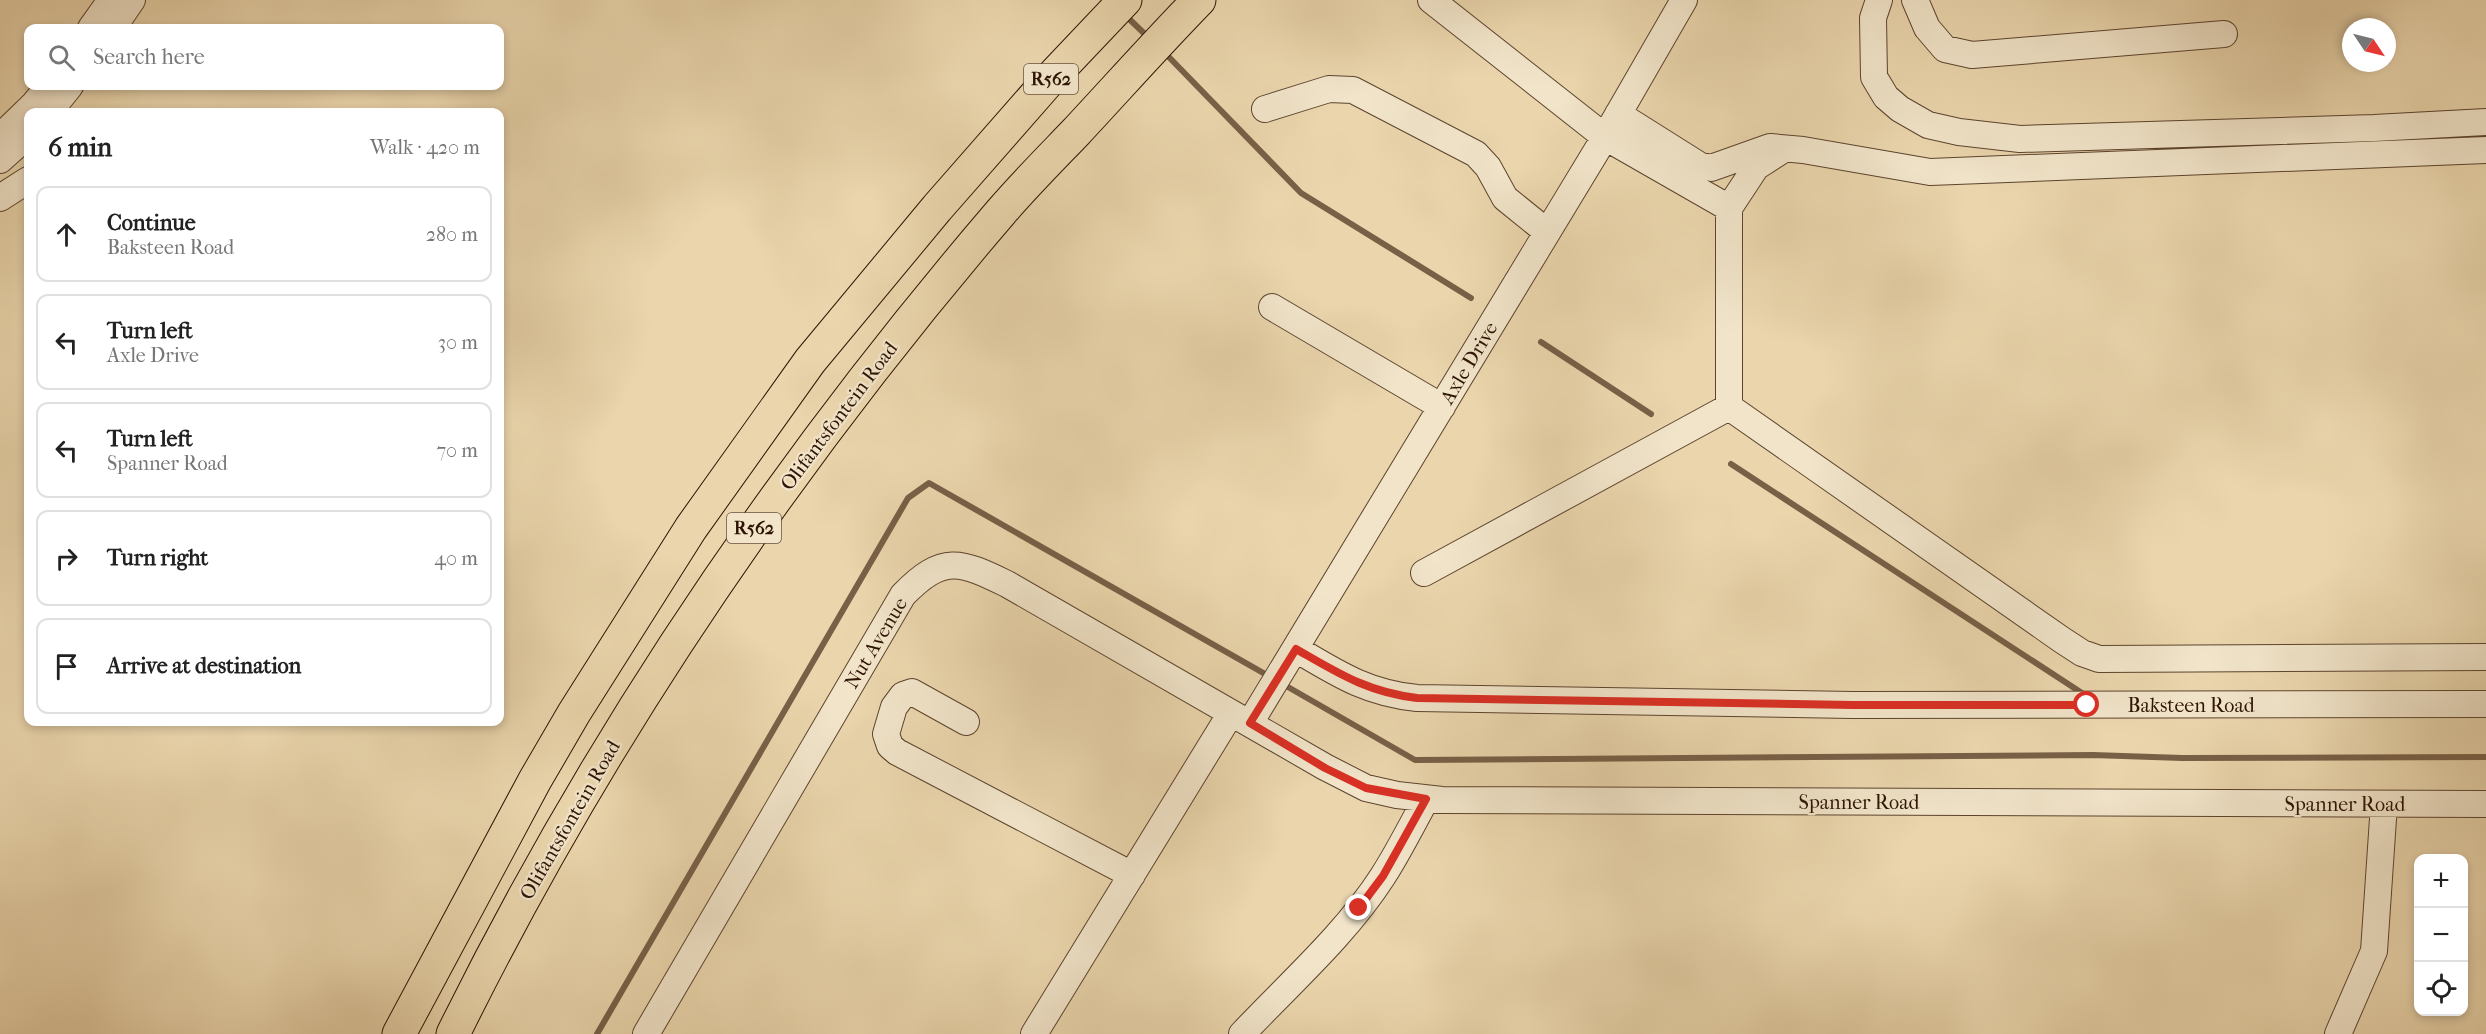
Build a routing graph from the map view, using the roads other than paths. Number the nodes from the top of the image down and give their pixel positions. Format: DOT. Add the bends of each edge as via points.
graph roads {
  1 [pos="111,0"];
  2 [pos="132,0"];
  3 [pos="1125,0"];
  4 [pos="1199,0"];
  5 [pos="1431,0"];
  6 [pos="1684,0"];
  7 [pos="1879,0"];
  8 [pos="1916,0"];
  9 [pos="94,24"];
  10 [pos="115,24"];
  11 [pos="2224,34"];
  12 [pos="66,90"];
  13 [pos="51,105"];
  14 [pos="30,108"];
  15 [pos="1265,110"];
  16 [pos="24,114"];
  17 [pos="1618,114"];
  18 [pos="2486,122"];
  19 [pos="0,137"];
  20 [pos="1605,137"];
  21 [pos="24,139"];
  22 [pos="1784,149"];
  23 [pos="2486,150"];
  24 [pos="0,160"];
  25 [pos="24,183"];
  26 [pos="0,198"];
  27 [pos="1729,208"];
  28 [pos="1547,232"];
  29 [pos="1272,307"];
  30 [pos="1729,406"];
  31 [pos="1442,407"];
  32 [pos="1424,573"];
  33 [pos="2486,657"];
  34 [pos="1290,658"];
  35 [pos="2486,705"];
  36 [pos="1240,718"];
  37 [pos="966,722"];
  38 [pos="1426,799"];
  39 [pos="2384,804"];
  40 [pos="2486,804"];
  41 [pos="1132,874"];
  42 [pos="399,1034"];
  43 [pos="453,1034"];
  44 [pos="646,1034"];
  45 [pos="1034,1034"];
  46 [pos="1242,1034"];
  47 [pos="2338,1034"];
  1 -- 9 [label="street"];
  2 -- 10 [label="street"];
  3 -- 42 [label="main road, R562" via="937,208 810,361 691,528 535,780"];
  4 -- 43 [label="main road, Olifantsfontein Road / R562" via="995,219 848,399 729,562 624,725 534,880"];
  5 -- 20 [label="street"];
  6 -- 17 [label="street, Axle Drive"];
  7 -- 18 [label="street" via="1873,18 1874,77 1886,97 1928,124 1959,132 2020,139"];
  8 -- 11 [label="street" via="1927,28 1945,49 1972,55"];
  12 -- 13 [label="street"];
  13 -- 14 [label="street" via="34,104"];
  15 -- 28 [label="street" via="1329,89 1353,90 1476,153 1505,198"];
  16 -- 19 [label="street"];
  17 -- 20 [label="street, Axle Drive"];
  17 -- 22 [label="street" via="1699,165 1711,168 1770,147"];
  20 -- 27 [label="street"];
  20 -- 28 [label="street, Axle Drive"];
  21 -- 24 [label="street"];
  22 -- 23 [label="street" via="1930,172"];
  22 -- 27 [label="street" via="1756,167"];
  25 -- 26 [label="street"];
  27 -- 30 [label="street"];
  28 -- 31 [label="street, Axle Drive"];
  29 -- 31 [label="street"];
  30 -- 32 [label="street"];
  30 -- 33 [label="street" via="2052,633 2099,659"];
  31 -- 34 [label="street, Axle Drive"];
  34 -- 35 [label="street, Baksteen Road" via="1373,690 1417,698 1853,705"];
  34 -- 36 [label="street, Axle Drive" via="1263,699"];
  36 -- 38 [label="street, Spanner Road" via="1366,788"];
  36 -- 41 [label="street, Axle Drive"];
  36 -- 44 [label="street, Nut Avenue" via="973,567 953,564 928,573 903,595"];
  37 -- 41 [label="street" via="912,692 903,695 894,707 886,734 897,752"];
  38 -- 39 [label="street, Spanner Road"];
  38 -- 46 [label="street" via="1383,876 1359,908"];
  39 -- 40 [label="street, Spanner Road"];
  39 -- 47 [label="street" via="2374,951"];
  41 -- 45 [label="street, Axle Drive"];
}
